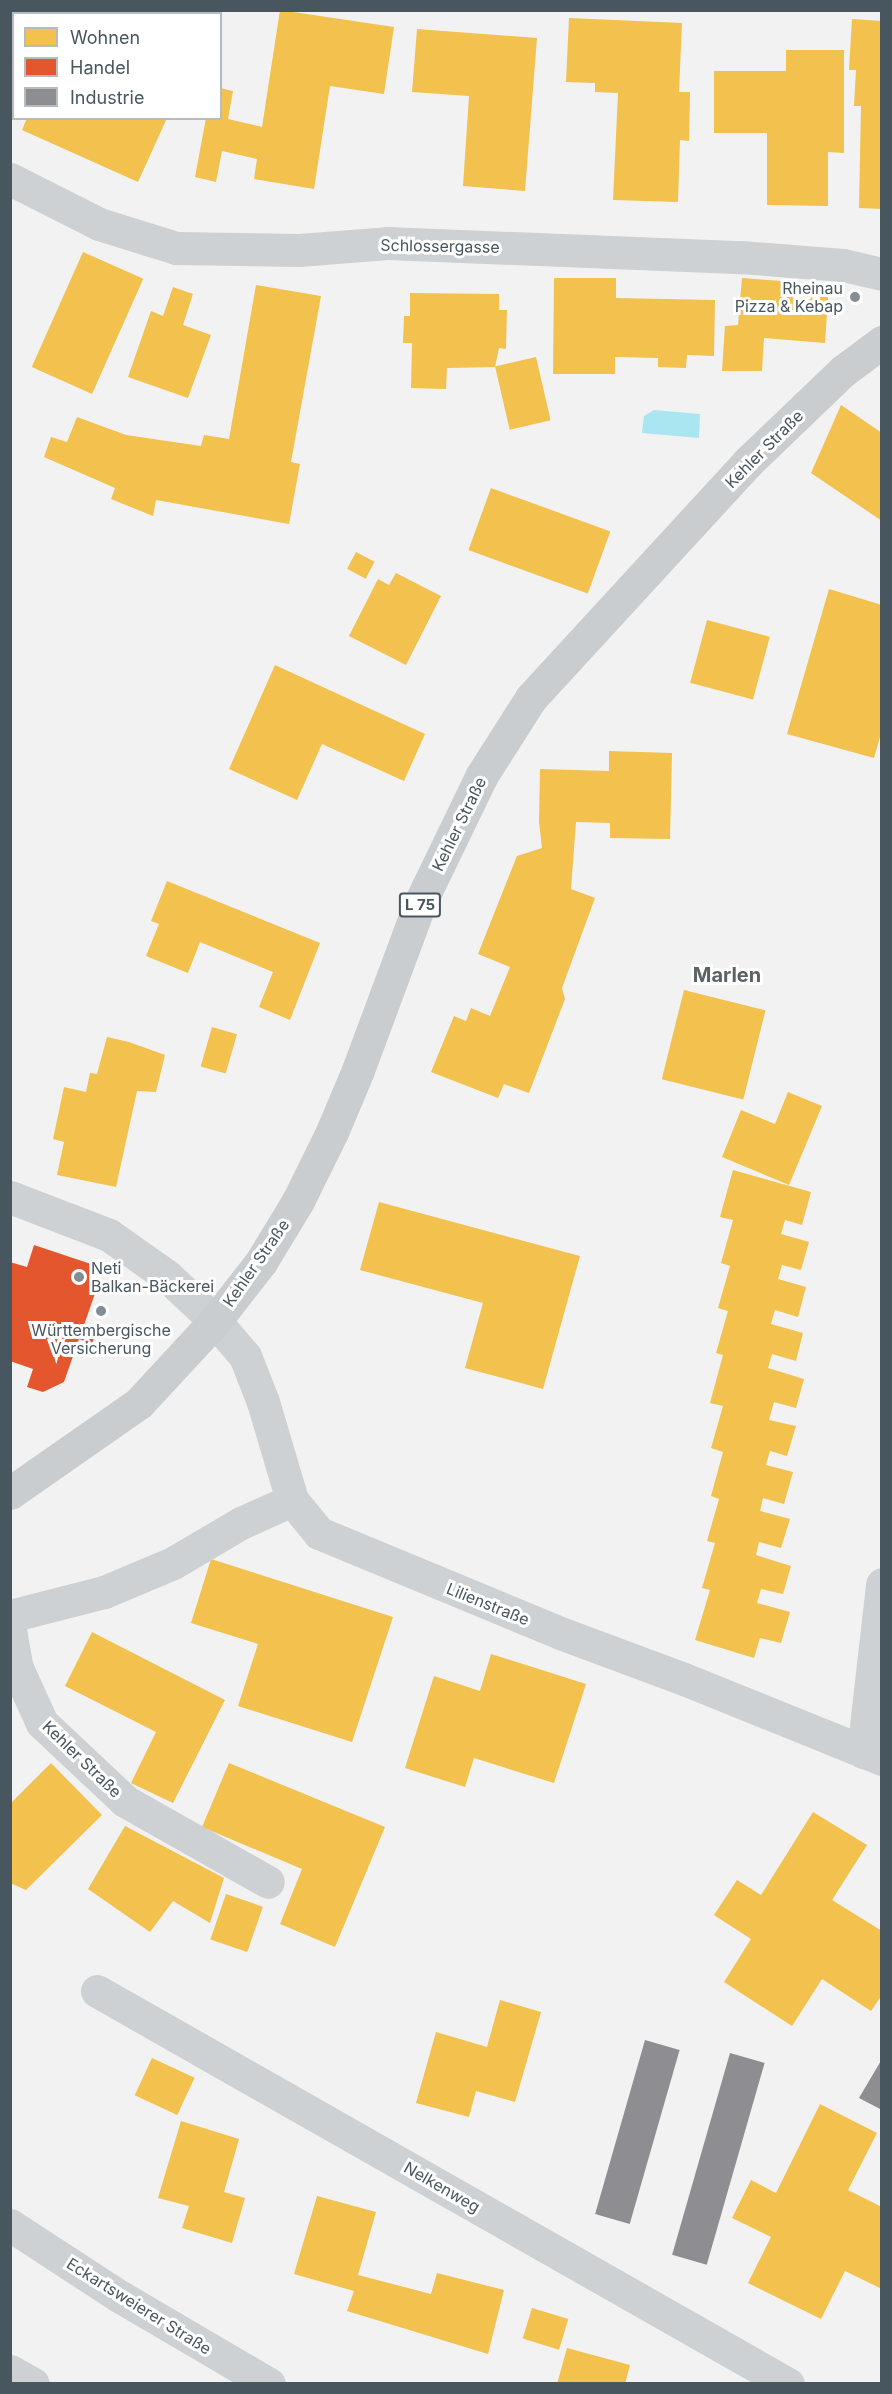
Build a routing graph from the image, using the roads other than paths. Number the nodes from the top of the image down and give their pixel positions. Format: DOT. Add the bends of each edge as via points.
graph roads {
  1 [pos="10,179"];
  2 [pos="882,274"];
  3 [pos="882,342"];
  4 [pos="10,1197"];
  5 [pos="215,1321"];
  6 [pos="10,1493"];
  7 [pos="292,1500"];
  8 [pos="882,1584"];
  9 [pos="10,1616"];
  10 [pos="10,1630"];
  11 [pos="872,1756"];
  12 [pos="268,1882"];
  13 [pos="97,1991"];
  14 [pos="10,2225"];
  15 [pos="10,2371"];
  16 [pos="33,2384"];
  17 [pos="269,2384"];
  18 [pos="788,2384"];
  1 -- 2 [label="street, Schlossergasse" via="99,224 176,248 299,250 387,243 741,257 843,265"];
  3 -- 5 [label="main road, Kehler Straße / L 75" via="843,371 748,462 531,698 482,775 421,901 358,1070 298,1201 261,1262"];
  4 -- 5 [label="street, Lilienstraße" via="109,1235 167,1276"];
  5 -- 6 [label="main road, Kehler Straße / L 75" via="139,1403"];
  5 -- 7 [label="street, Lilienstraße" via="246,1356"];
  7 -- 9 [label="street" via="134,1580 104,1592"];
  7 -- 11 [label="street, Lilienstraße" via="319,1533 355,1550"];
  8 -- 11 [label="street"];
  10 -- 12 [label="street, Kehler Straße" via="17,1668 42,1724 124,1801"];
  13 -- 18 [label="street, Nelkenweg"];
  14 -- 17 [label="main road, Eckartsweierer Straße" via="119,2296"];
  15 -- 16 [label="street"];
}
